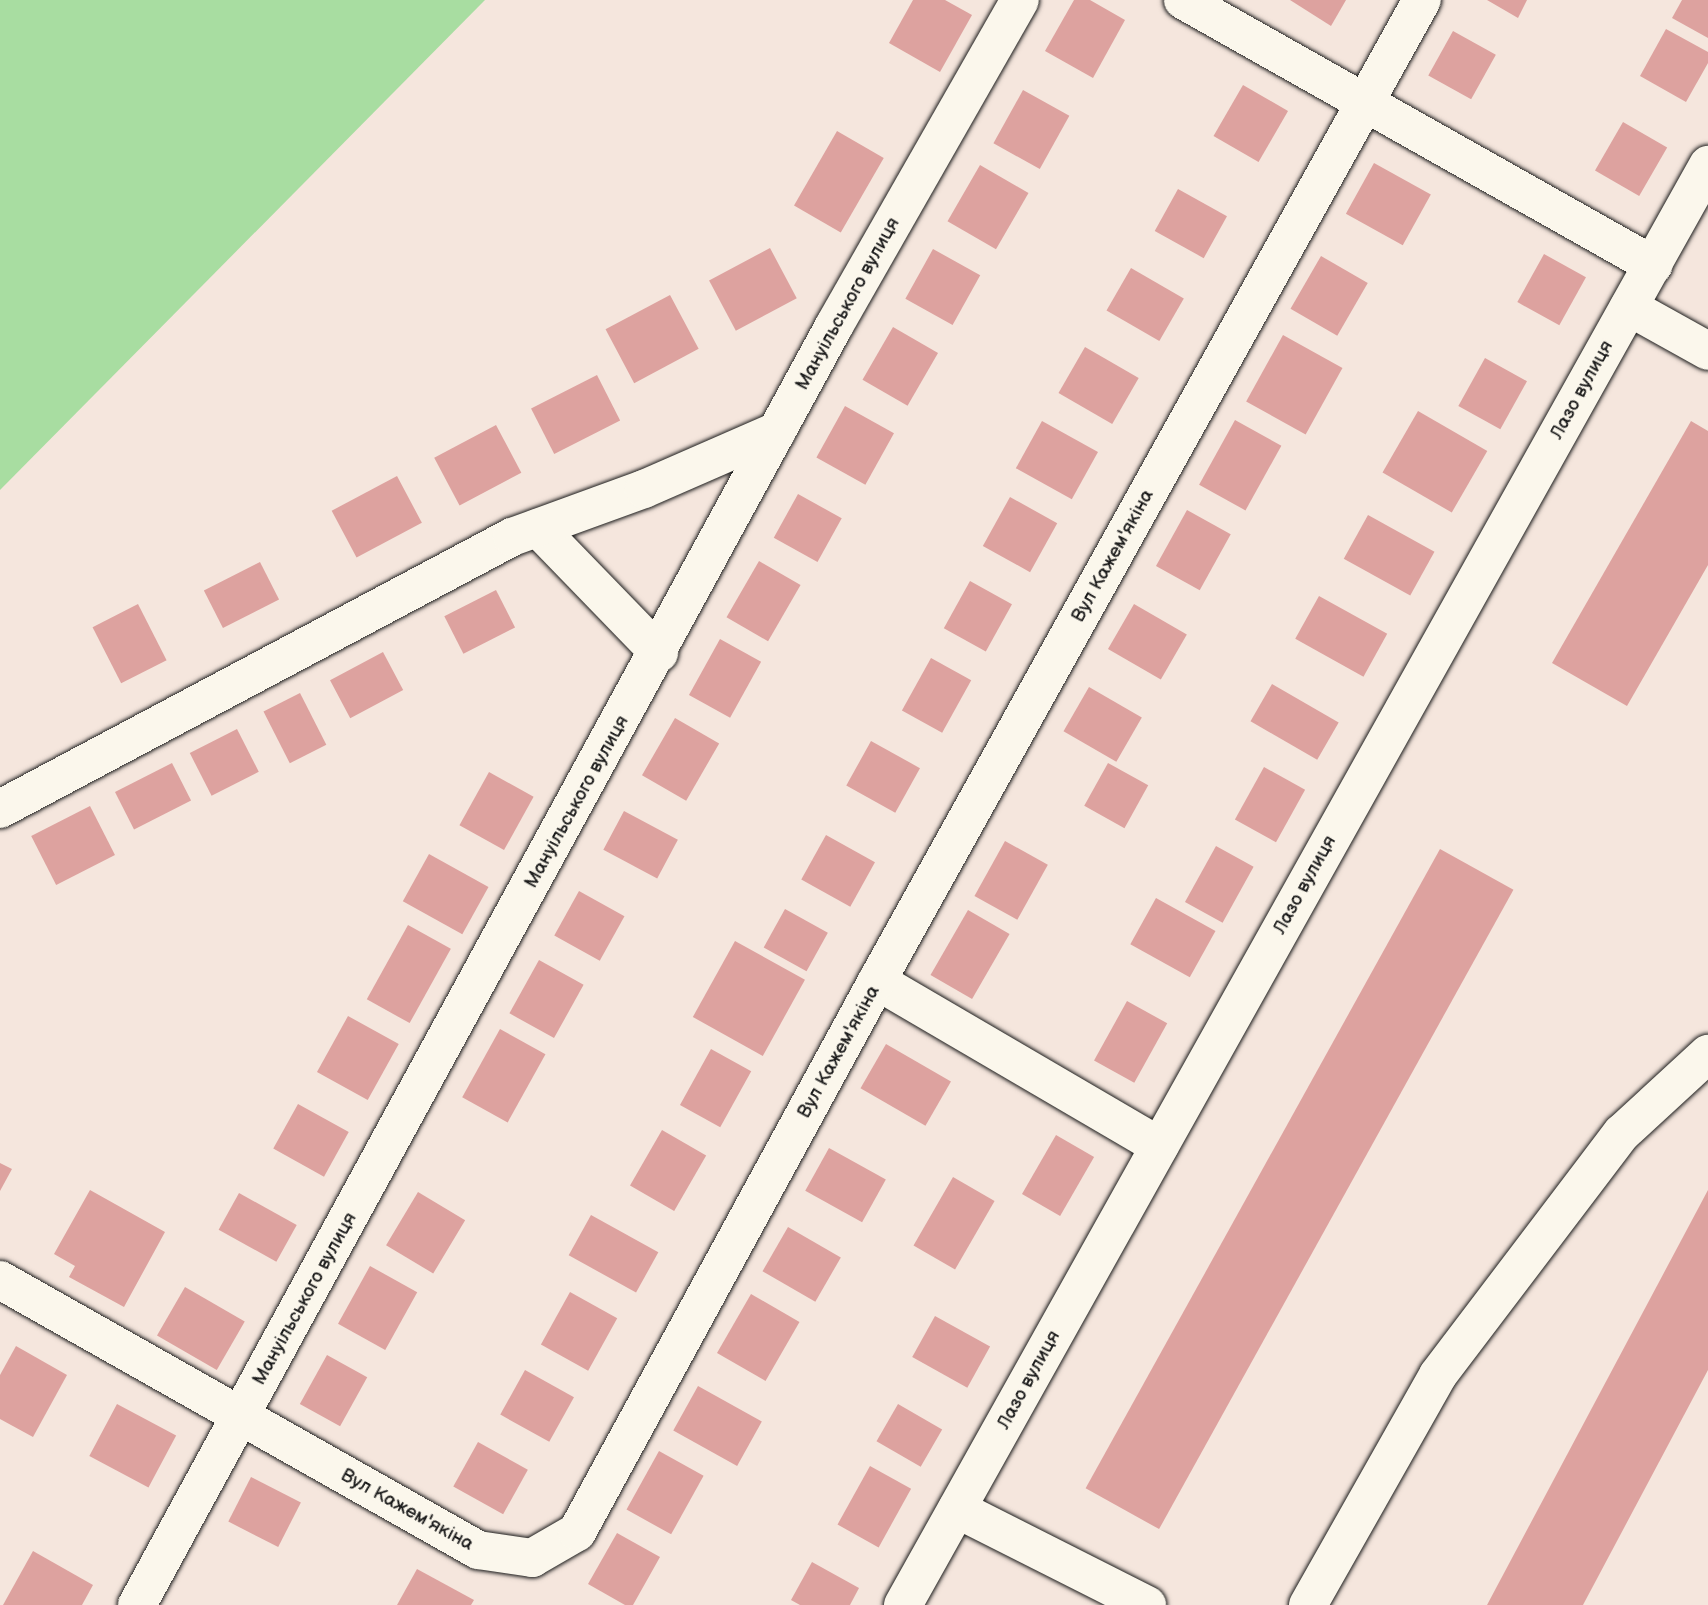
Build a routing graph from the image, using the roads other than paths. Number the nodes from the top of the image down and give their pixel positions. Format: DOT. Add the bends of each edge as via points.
graph roads {
  1 [pos="1020,0"];
  2 [pos="1183,0"];
  3 [pos="1422,0"];
  4 [pos="1367,100"];
  5 [pos="1708,165"];
  6 [pos="1653,265"];
  7 [pos="1629,307"];
  8 [pos="1708,351"];
  9 [pos="777,431"];
  10 [pos="538,528"];
  11 [pos="659,653"];
  12 [pos="0,809"];
  13 [pos="877,981"];
  14 [pos="1708,1054"];
  15 [pos="1159,1146"];
  16 [pos="0,1280"];
  17 [pos="240,1416"];
  18 [pos="957,1509"];
  19 [pos="136,1605"];
  20 [pos="903,1605"];
  21 [pos="1147,1605"];
  22 [pos="1308,1605"];
  1 -- 9 [label="street, Мануільського вулиця"];
  2 -- 4 [label="street"];
  3 -- 4 [label="street, Вул Кажем'якіна"];
  4 -- 6 [label="street"];
  4 -- 13 [label="street, Вул Кажем'якіна"];
  5 -- 6 [label="street, Лазо вулиця"];
  6 -- 7 [label="street, Лазо вулиця"];
  7 -- 8 [label="street"];
  7 -- 15 [label="street, Лазо вулиця"];
  9 -- 10 [label="street" via="644,489"];
  9 -- 11 [label="street, Мануільського вулиця"];
  10 -- 11 [label="street"];
  10 -- 12 [label="street" via="512,537"];
  11 -- 17 [label="street, Мануільського вулиця"];
  13 -- 15 [label="street"];
  13 -- 17 [label="street, Вул Кажем'якіна" via="577,1532 533,1558 478,1550"];
  14 -- 22 [label="street" via="1622,1133 1438,1375"];
  15 -- 18 [label="street, Лазо вулиця"];
  16 -- 17 [label="street, Вул Кажем'якіна"];
  17 -- 19 [label="street, Мануільського вулиця"];
  18 -- 20 [label="street, Лазо вулиця"];
  18 -- 21 [label="street"];
}
